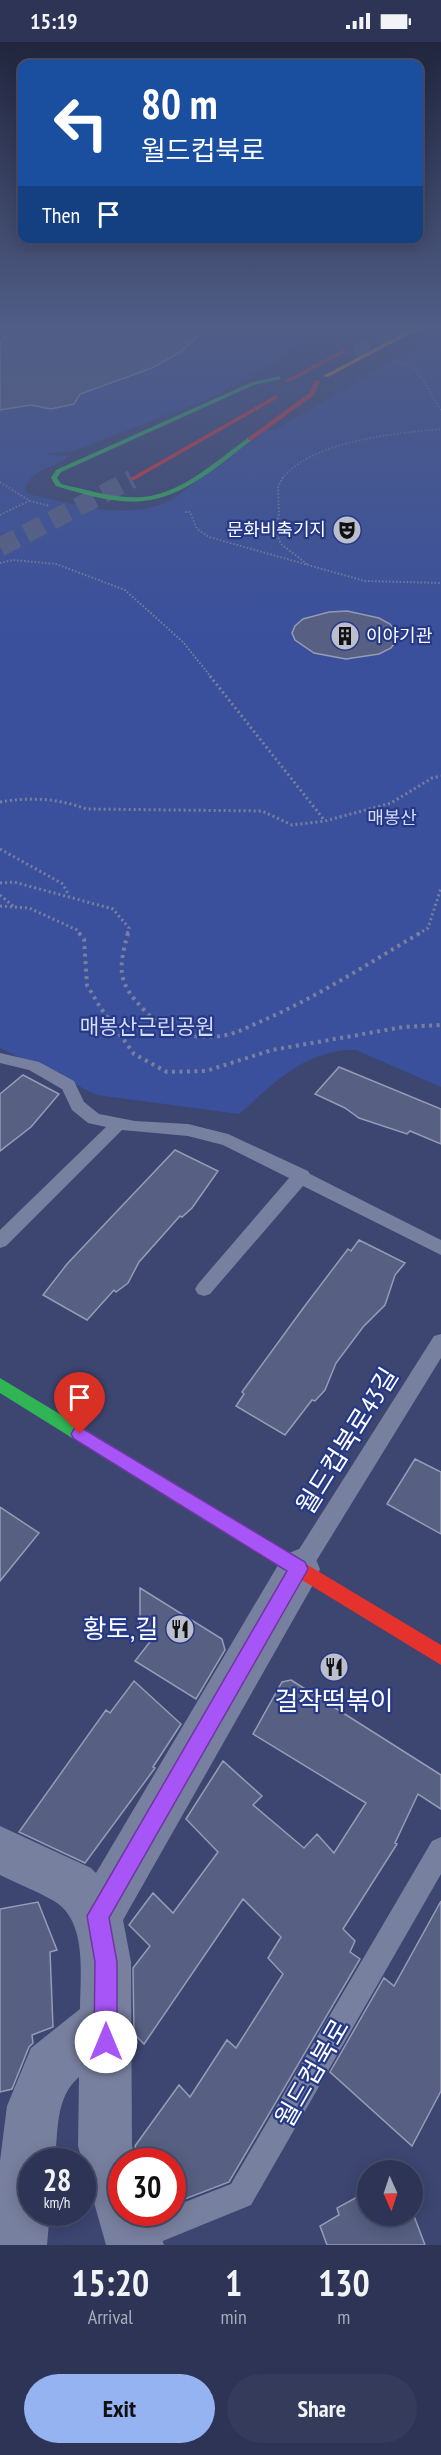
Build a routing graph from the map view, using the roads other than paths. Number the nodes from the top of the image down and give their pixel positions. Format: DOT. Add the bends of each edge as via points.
graph roads {
  1 [pos="157,427"];
  2 [pos="202,427"];
  3 [pos="225,427"];
  4 [pos="266,427"];
  5 [pos="140,458"];
  6 [pos="132,478"];
  7 [pos="0,1058"];
  8 [pos="119,1124"];
  9 [pos="302,1175"];
  10 [pos="0,1241"];
  11 [pos="441,1248"];
  12 [pos="204,1289"];
  13 [pos="441,1342"];
  14 [pos="0,1385"];
  15 [pos="299,1569"];
  16 [pos="441,1656"];
  17 [pos="0,1850"];
  18 [pos="441,1850"];
  19 [pos="98,1916"];
  20 [pos="106,2021"];
  21 [pos="108,2156"];
  22 [pos="186,2209"];
  23 [pos="18,2245"];
  1 -- 4 [label="main road" via="58,471 54,478 58,485 122,501 141,502 168,496"];
  2 -- 5 [label="main road"];
  3 -- 6 [label="main road"];
  7 -- 8 [label="lane" via="34,1066 68,1084 78,1107 94,1119"];
  8 -- 9 [label="lane" via="188,1130 228,1140"];
  8 -- 10 [label="lane"];
  9 -- 11 [label="lane"];
  9 -- 12 [label="lane"];
  13 -- 15 [label="lane, 월드컵북로43길"];
  14 -- 15 [label="main road"];
  15 -- 16 [label="main road"];
  15 -- 19 [label="street"];
  17 -- 19 [label="street" via="74,1885"];
  18 -- 22 [label="lane, 월드컵북로" via="241,2195"];
  19 -- 20 [label="street" via="106,1962"];
  20 -- 21 [label="street"];
  20 -- 23 [label="street" via="50,2067 34,2106"];
}
